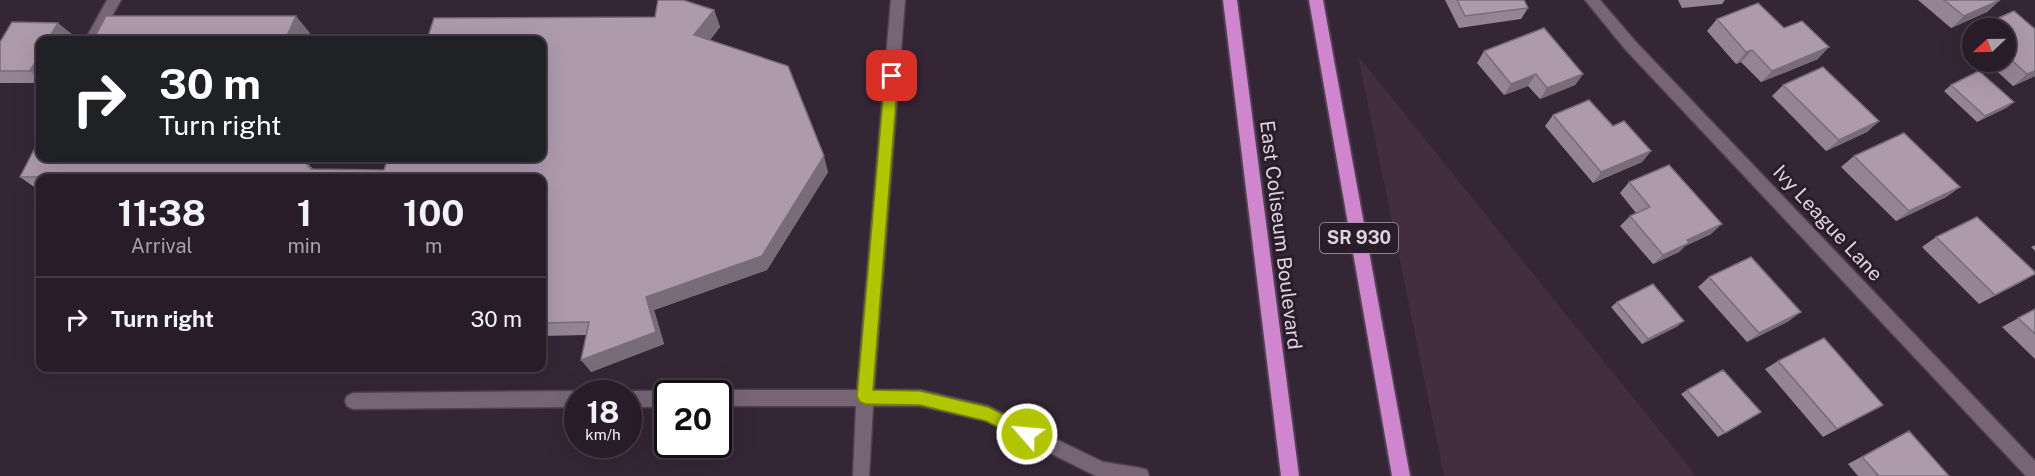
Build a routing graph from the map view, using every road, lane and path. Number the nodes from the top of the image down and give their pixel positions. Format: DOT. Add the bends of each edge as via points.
graph roads {
  1 [pos="114,0"];
  2 [pos="898,0"];
  3 [pos="1230,0"];
  4 [pos="1316,0"];
  5 [pos="1592,0"];
  6 [pos="92,36"];
  7 [pos="865,397"];
  8 [pos="732,398"];
  9 [pos="564,399"];
  10 [pos="353,401"];
  11 [pos="2035,473"];
  12 [pos="861,476"];
  13 [pos="1141,476"];
  14 [pos="1290,476"];
  15 [pos="1401,476"];
  1 -- 6 [label="street"];
  2 -- 7 [label="street"];
  3 -- 14 [label="highway, East Coliseum Boulevard"];
  4 -- 15 [label="highway, SR 930"];
  5 -- 11 [label="street, Ivy League Lane" via="1630,45"];
  7 -- 8 [label="street"];
  7 -- 12 [label="street"];
  7 -- 13 [label="street" via="920,398 988,414 1101,470"];
  9 -- 10 [label="street"];
}
